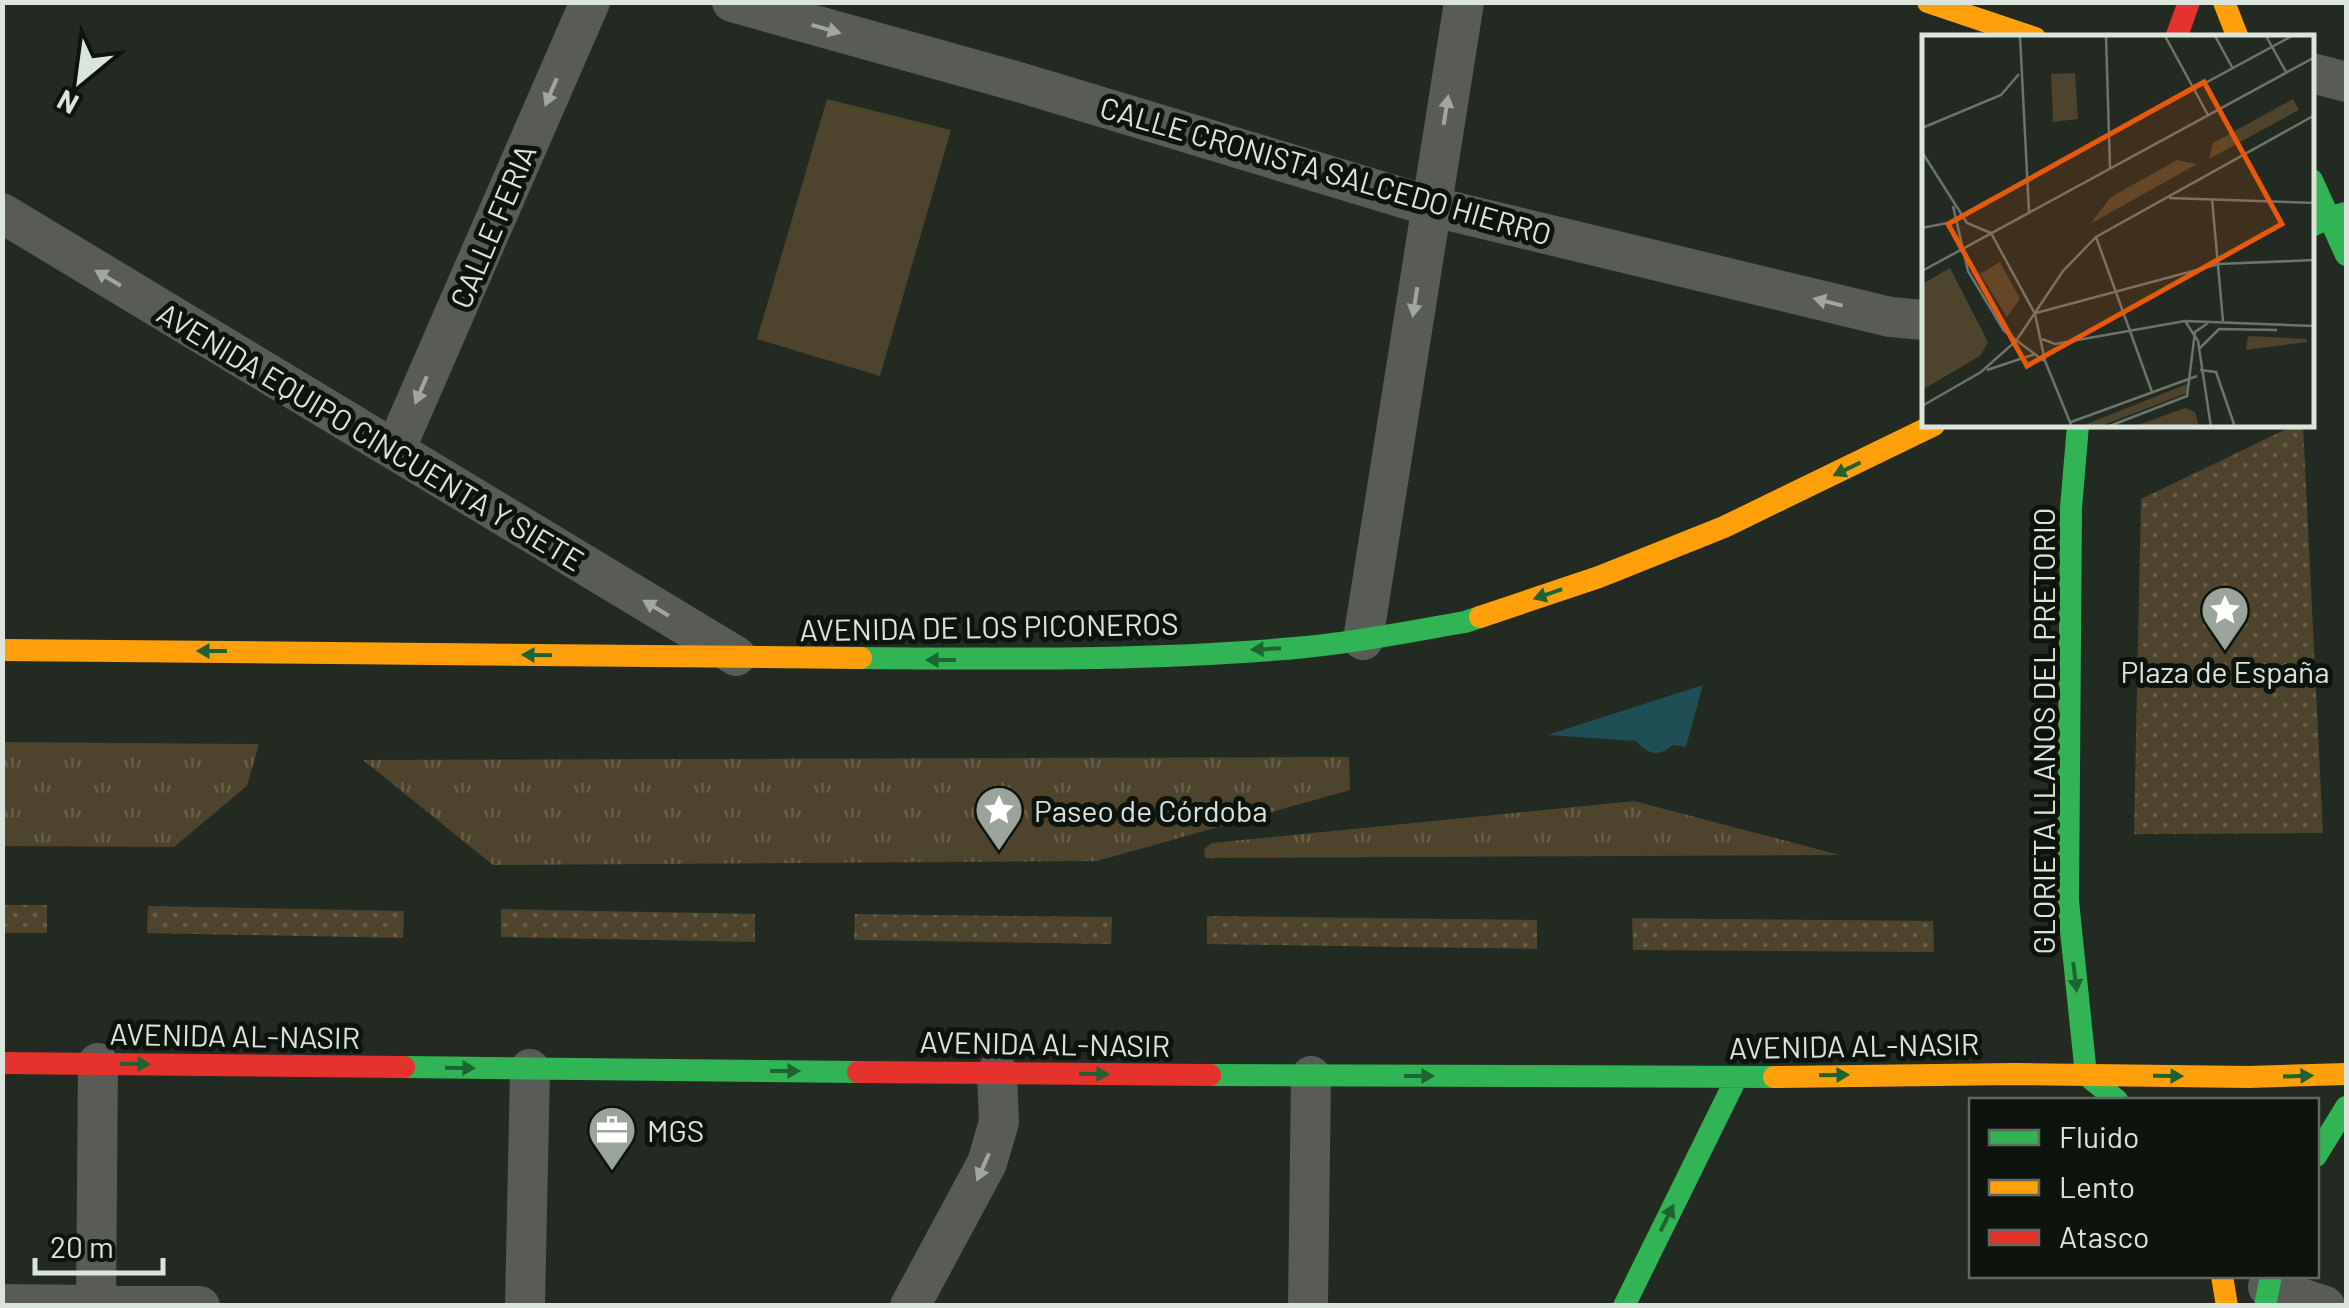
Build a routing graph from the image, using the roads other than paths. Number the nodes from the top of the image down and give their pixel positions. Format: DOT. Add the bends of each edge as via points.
graph roads {
  1 [pos="590,2"];
  2 [pos="732,2"];
  3 [pos="1464,2"];
  4 [pos="1928,2"];
  5 [pos="2189,2"];
  6 [pos="2224,2"];
  7 [pos="2025,35"];
  8 [pos="2172,35"];
  9 [pos="2237,35"];
  10 [pos="2314,73"];
  11 [pos="2346,82"];
  12 [pos="2314,184"];
  13 [pos="1430,206"];
  14 [pos="2,213"];
  15 [pos="2330,219"];
  16 [pos="2346,256"];
  17 [pos="1922,320"];
  18 [pos="1928,428"];
  19 [pos="2078,428"];
  20 [pos="395,450"];
  21 [pos="1363,640"];
  22 [pos="2,650"];
  23 [pos="740,658"];
  24 [pos="2,1063"];
  25 [pos="98,1064"];
  26 [pos="530,1069"];
  27 [pos="996,1072"];
  28 [pos="2346,1074"];
  29 [pos="2086,1075"];
  30 [pos="1312,1076"];
  31 [pos="1736,1077"];
  32 [pos="2115,1098"];
  33 [pos="2346,1107"];
  34 [pos="2319,1151"];
  35 [pos="2222,1278"];
  36 [pos="2268,1289"];
  37 [pos="2,1304"];
  38 [pos="96,1305"];
  39 [pos="200,1306"];
  40 [pos="525,1306"];
  41 [pos="910,1306"];
  42 [pos="1308,1306"];
  43 [pos="1624,1306"];
  44 [pos="2227,1306"];
  45 [pos="2325,1306"];
  1 -- 20 [label="street, CALLE FERIA, one-way"];
  2 -- 13 [label="street, CALLE CRONISTA SALCEDO HIERRO, one-way"];
  13 -- 3 [label="street, one-way"];
  4 -- 7 [label="main road"];
  5 -- 8 [label="main road"];
  6 -- 9 [label="main road"];
  10 -- 11 [label="street"];
  12 -- 15 [label="main road"];
  17 -- 13 [label="street, CALLE CRONISTA SALCEDO HIERRO, one-way"];
  13 -- 21 [label="street, one-way"];
  20 -- 14 [label="street, AVENIDA EQUIPO CINCUENTA Y SIETE, one-way"];
  15 -- 16 [label="main road"];
  18 -- 21 [label="main road, AVENIDA DE LOS PICONEROS, one-way" via="1724,528 1599,577 1465,622"];
  19 -- 29 [label="main road, GLORIETA LLANOS DEL PRETORIO, one-way" via="2071,508 2068,902"];
  23 -- 20 [label="street, AVENIDA EQUIPO CINCUENTA Y SIETE, one-way"];
  21 -- 23 [label="main road, AVENIDA DE LOS PICONEROS, one-way" via="1066,660"];
  23 -- 22 [label="main road, AVENIDA DE LOS PICONEROS, one-way"];
  24 -- 25 [label="main road, AVENIDA AL-NASIR"];
  25 -- 26 [label="main road, AVENIDA AL-NASIR, one-way"];
  25 -- 38 [label="street"];
  26 -- 27 [label="main road, AVENIDA AL-NASIR, one-way"];
  26 -- 40 [label="street"];
  27 -- 30 [label="main road, AVENIDA AL-NASIR, one-way"];
  27 -- 41 [label="street, one-way" via="999,1122 987,1162"];
  29 -- 28 [label="main road, one-way"];
  31 -- 29 [label="main road, AVENIDA AL-NASIR, one-way"];
  29 -- 32 [label="main road"];
  30 -- 31 [label="main road, AVENIDA AL-NASIR, one-way"];
  30 -- 42 [label="street"];
  43 -- 31 [label="main road, one-way"];
  33 -- 34 [label="main road"];
  35 -- 44 [label="main road"];
  36 -- 45 [label="street"];
  37 -- 38 [label="street"];
  38 -- 39 [label="street"];
}
